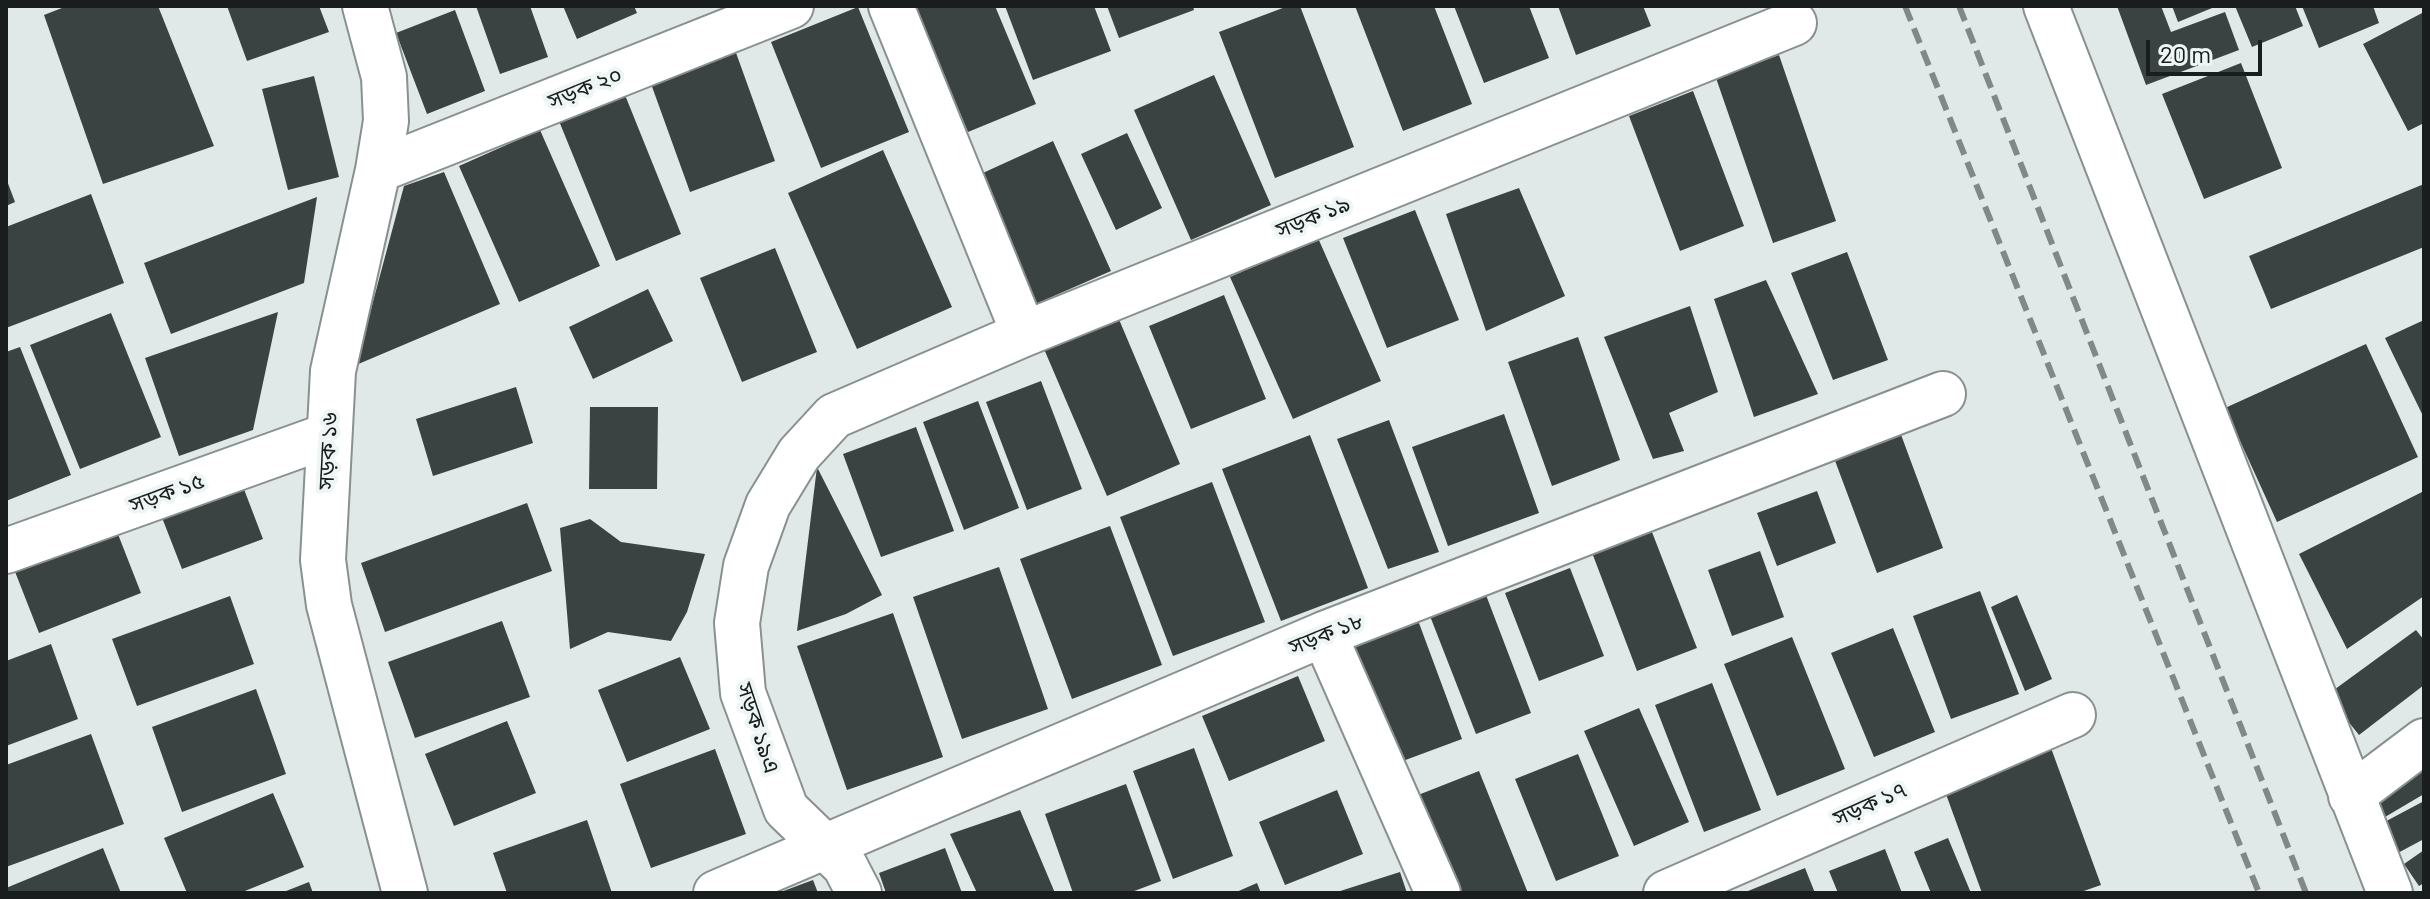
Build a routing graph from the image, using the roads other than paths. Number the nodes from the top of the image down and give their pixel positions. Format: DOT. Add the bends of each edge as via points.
graph roads {
  1 [pos="365,6"];
  2 [pos="791,6"];
  3 [pos="891,6"];
  4 [pos="2046,6"];
  5 [pos="1794,23"];
  6 [pos="378,170"];
  7 [pos="1024,334"];
  8 [pos="1943,394"];
  9 [pos="834,416"];
  10 [pos="329,435"];
  11 [pos="6,551"];
  12 [pos="1324,634"];
  13 [pos="2073,715"];
  14 [pos="2424,741"];
  15 [pos="2351,796"];
  16 [pos="823,847"];
  17 [pos="405,893"];
  18 [pos="716,893"];
  19 [pos="859,893"];
  20 [pos="1438,893"];
  21 [pos="1666,893"];
  22 [pos="2390,893"];
  1 -- 6 [label="street, সড়ক ১৬" via="384,77 386,121"];
  2 -- 6 [label="street, সড়ক ২০"];
  3 -- 7 [label="street"];
  4 -- 15 [label="street"];
  5 -- 7 [label="street, সড়ক ১৯"];
  6 -- 10 [label="street, সড়ক ১৬" via="333,371"];
  7 -- 9 [label="street, সড়ক ১৯"];
  8 -- 12 [label="street, সড়ক ১৮"];
  9 -- 16 [label="street, সড়ক ১৯এ" via="799,454 768,505 746,566 737,623 743,693 786,809"];
  10 -- 11 [label="street, সড়ক ১৫"];
  10 -- 17 [label="street, সড়ক ১৬" via="323,560 329,605"];
  12 -- 16 [label="street, সড়ক ১৮"];
  12 -- 20 [label="street"];
  13 -- 21 [label="street, সড়ক ১৭"];
  14 -- 15 [label="street"];
  15 -- 22 [label="street"];
  16 -- 18 [label="street, সড়ক ১৮"];
  16 -- 19 [label="street, সড়ক ১৯এ" via="845,866"];
}
